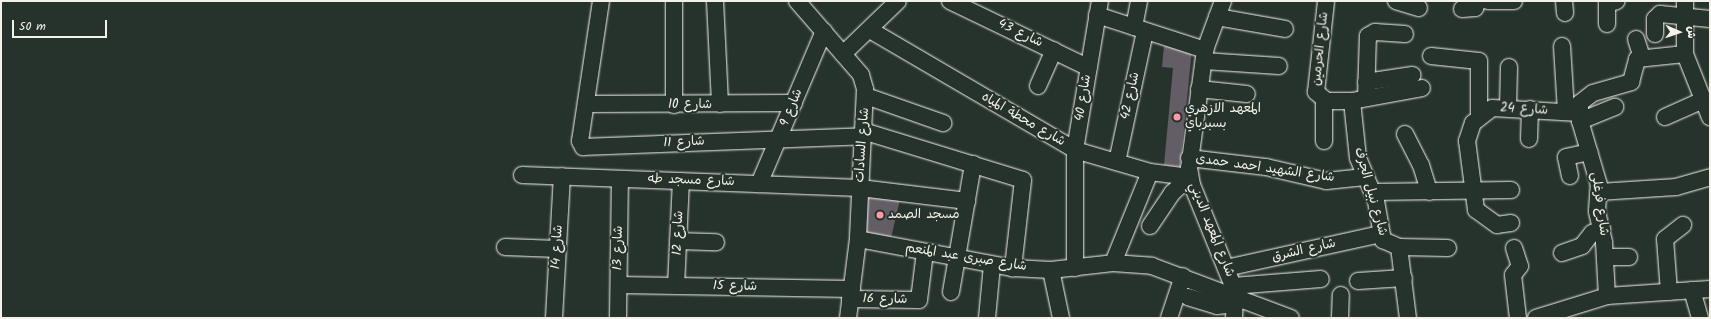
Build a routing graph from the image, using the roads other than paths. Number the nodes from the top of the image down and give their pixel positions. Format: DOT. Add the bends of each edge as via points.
graph roads {
  1 [pos="601,1"];
  2 [pos="674,1"];
  3 [pos="715,1"];
  4 [pos="797,1"];
  5 [pos="898,1"];
  6 [pos="950,1"];
  7 [pos="1139,1"];
  8 [pos="1326,1"];
  9 [pos="1396,1"];
  10 [pos="1478,1"];
  11 [pos="1488,1"];
  12 [pos="1514,1"];
  13 [pos="1616,1"];
  14 [pos="1685,1"];
  15 [pos="1219,5"];
  16 [pos="1098,8"];
  17 [pos="1419,8"];
  18 [pos="1462,9"];
  19 [pos="1684,17"];
  20 [pos="1710,19"];
  21 [pos="1607,24"];
  22 [pos="1139,29"];
  23 [pos="1285,29"];
  24 [pos="870,30"];
  25 [pos="824,31"];
  26 [pos="1405,34"];
  27 [pos="1655,34"];
  28 [pos="1636,39"];
  29 [pos="1562,46"];
  30 [pos="1054,50"];
  31 [pos="843,54"];
  32 [pos="1685,54"];
  33 [pos="1204,56"];
  34 [pos="1431,56"];
  35 [pos="1639,58"];
  36 [pos="1279,66"];
  37 [pos="1509,67"];
  38 [pos="1089,68"];
  39 [pos="1412,75"];
  40 [pos="1366,82"];
  41 [pos="1038,86"];
  42 [pos="1422,88"];
  43 [pos="1199,89"];
  44 [pos="1247,94"];
  45 [pos="866,96"];
  46 [pos="1324,100"];
  47 [pos="1359,100"];
  48 [pos="1701,101"];
  49 [pos="794,103"];
  50 [pos="586,104"];
  51 [pos="720,104"];
  52 [pos="674,105"];
  53 [pos="1615,107"];
  54 [pos="1508,108"];
  55 [pos="1530,109"];
  56 [pos="1479,116"];
  57 [pos="1575,116"];
  58 [pos="1665,117"];
  59 [pos="1710,117"];
  60 [pos="943,123"];
  61 [pos="863,134"];
  62 [pos="1405,134"];
  63 [pos="779,139"];
  64 [pos="1529,139"];
  65 [pos="1324,141"];
  66 [pos="1075,150"];
  67 [pos="1589,152"];
  68 [pos="1189,158"];
  69 [pos="1117,162"];
  70 [pos="973,164"];
  71 [pos="1150,172"];
  72 [pos="522,175"];
  73 [pos="562,176"];
  74 [pos="1570,176"];
  75 [pos="1190,177"];
  76 [pos="1365,177"];
  77 [pos="620,179"];
  78 [pos="681,181"];
  79 [pos="1708,183"];
  80 [pos="759,184"];
  81 [pos="860,188"];
  82 [pos="1511,190"];
  83 [pos="1372,192"];
  84 [pos="1429,192"];
  85 [pos="1471,192"];
  86 [pos="1599,192"];
  87 [pos="967,201"];
  88 [pos="1511,223"];
  89 [pos="1683,225"];
  90 [pos="1150,226"];
  91 [pos="1602,229"];
  92 [pos="1381,234"];
  93 [pos="858,239"];
  94 [pos="678,241"];
  95 [pos="716,242"];
  96 [pos="505,246"];
  97 [pos="1399,247"];
  98 [pos="1448,248"];
  99 [pos="1514,248"];
  100 [pos="558,249"];
  101 [pos="925,252"];
  102 [pos="1562,254"];
  103 [pos="1605,257"];
  104 [pos="1629,257"];
  105 [pos="957,258"];
  106 [pos="1112,263"];
  107 [pos="992,265"];
  108 [pos="1013,268"];
  109 [pos="1075,268"];
  110 [pos="1226,268"];
  111 [pos="1051,270"];
  112 [pos="1183,276"];
  113 [pos="1322,278"];
  114 [pos="1404,278"];
  115 [pos="1358,280"];
  116 [pos="619,285"];
  117 [pos="676,286"];
  118 [pos="1692,290"];
  119 [pos="1710,290"];
  120 [pos="952,292"];
  121 [pos="1669,292"];
  122 [pos="851,294"];
  123 [pos="1341,295"];
  124 [pos="1607,296"];
  125 [pos="1188,298"];
  126 [pos="1234,305"];
  127 [pos="554,318"];
  128 [pos="618,318"];
  129 [pos="848,318"];
  130 [pos="987,318"];
  131 [pos="1061,318"];
  132 [pos="1168,318"];
  133 [pos="1291,318"];
  134 [pos="1340,318"];
  135 [pos="1408,318"];
  136 [pos="1518,318"];
  137 [pos="1536,318"];
  138 [pos="1700,318"];
  1 -- 50 [label="street"];
  2 -- 52 [label="street"];
  3 -- 51 [label="street"];
  4 -- 25 [label="street, شارع السادات"];
  5 -- 24 [label="street"];
  6 -- 30 [label="street, شارع 43"];
  7 -- 22 [label="street, شارع 42"];
  8 -- 46 [label="street, شارع الحرمين" via="1316,92"];
  9 -- 17 [label="street"];
  10 -- 18 [label="street" via="1475,8"];
  11 -- 12 [label="street"];
  13 -- 21 [label="street" via="1607,4"];
  14 -- 19 [label="street"];
  15 -- 23 [label="street"];
  15 -- 33 [label="street, شارع المعهد الديني"];
  16 -- 22 [label="street"];
  16 -- 38 [label="street, شارع 40"];
  19 -- 20 [label="street"];
  19 -- 27 [label="street" via="1658,15"];
  19 -- 32 [label="street"];
  22 -- 33 [label="street"];
  22 -- 69 [label="street, شارع 42"];
  24 -- 31 [label="street"];
  24 -- 66 [label="street, شارع محطة المياه"];
  25 -- 31 [label="street, شارع السادات"];
  25 -- 49 [label="street, شارع 9"];
  26 -- 40 [label="street, شارع نبيل الجرف" via="1375,32 1368,36"];
  28 -- 35 [label="street"];
  29 -- 57 [label="street, شارع فرغلى"];
  30 -- 38 [label="street, شارع 43"];
  30 -- 41 [label="street"];
  31 -- 45 [label="street, شارع السادات" via="860,75"];
  32 -- 35 [label="street"];
  32 -- 48 [label="street"];
  33 -- 36 [label="street"];
  33 -- 43 [label="street, شارع المعهد الديني"];
  34 -- 56 [label="street" via="1478,61"];
  35 -- 57 [label="street" via="1632,81 1582,99"];
  37 -- 54 [label="street"];
  38 -- 66 [label="street, شارع 40"];
  39 -- 40 [label="street"];
  40 -- 47 [label="street, شارع نبيل الجرف"];
  42 -- 47 [label="street"];
  43 -- 44 [label="street"];
  43 -- 68 [label="street, شارع المعهد الديني"];
  45 -- 60 [label="street"];
  45 -- 61 [label="street, شارع السادات"];
  46 -- 47 [label="street"];
  46 -- 65 [label="street, شارع الحرمين"];
  47 -- 76 [label="street, شارع نبيل الجرف" via="1358,158"];
  48 -- 58 [label="street"];
  48 -- 59 [label="street"];
  49 -- 51 [label="street, شارع 10"];
  49 -- 63 [label="street, شارع 9"];
  50 -- 52 [label="street, شارع 10"];
  50 -- 63 [label="street, شارع 11" via="580,141 590,148"];
  51 -- 52 [label="street, شارع 10"];
  53 -- 57 [label="street"];
  54 -- 55 [label="street, شارع 24"];
  54 -- 56 [label="street, شارع 24" via="1492,108"];
  55 -- 57 [label="street, شارع 24"];
  55 -- 64 [label="street"];
  56 -- 85 [label="street" via="1467,141"];
  57 -- 67 [label="street, شارع فرغلى"];
  61 -- 63 [label="street, شارع 11"];
  61 -- 70 [label="street, شارع 11"];
  61 -- 81 [label="street, شارع السادات"];
  62 -- 84 [label="street" via="1421,165"];
  63 -- 80 [label="street, شارع 9"];
  66 -- 69 [label="street, شارع محطة المياه"];
  66 -- 109 [label="street, شارع 40"];
  67 -- 74 [label="street" via="1566,157"];
  67 -- 86 [label="street, شارع فرغلى"];
  68 -- 75 [label="street, شارع المعهد الديني"];
  68 -- 76 [label="street, شارع الشهيد احمد حمدى" via="1266,167 1326,181"];
  69 -- 71 [label="street, شارع محطة المياه"];
  70 -- 87 [label="street"];
  70 -- 108 [label="street, شارع 11" via="1020,178 1024,187"];
  71 -- 75 [label="street, شارع محطة المياه"];
  71 -- 106 [label="street"];
  72 -- 73 [label="street, شارع مسجد طه"];
  73 -- 77 [label="street, شارع مسجد طه"];
  73 -- 100 [label="street, شارع 14"];
  75 -- 90 [label="street" via="1172,193"];
  75 -- 110 [label="street, شارع المعهد الديني"];
  76 -- 83 [label="street, شارع نبيل الجرف"];
  77 -- 78 [label="street, شارع مسجد طه"];
  77 -- 116 [label="street, شارع 13"];
  78 -- 80 [label="street, شارع مسجد طه"];
  78 -- 94 [label="street, شارع 12"];
  79 -- 86 [label="street"];
  80 -- 81 [label="street, شارع مسجد طه"];
  81 -- 87 [label="street, شارع مسجد طه"];
  81 -- 93 [label="street, شارع السادات"];
  82 -- 85 [label="street"];
  83 -- 84 [label="street"];
  83 -- 92 [label="street, شارع نبيل الجرف"];
  84 -- 85 [label="street"];
  85 -- 88 [label="street" via="1482,217 1497,225"];
  86 -- 91 [label="street, شارع فرغلى" via="1597,210"];
  87 -- 105 [label="street"];
  89 -- 121 [label="street" via="1665,239"];
  91 -- 102 [label="street" via="1592,232 1582,246"];
  91 -- 103 [label="street, شارع فرغلى"];
  92 -- 97 [label="street, شارع نبيل الجرف" via="1386,243"];
  92 -- 110 [label="street, شارع الشرق"];
  93 -- 101 [label="street, شارع صبرى عبد المنعم"];
  93 -- 122 [label="street, شارع السادات"];
  94 -- 95 [label="street"];
  94 -- 117 [label="street, شارع 12"];
  96 -- 100 [label="street"];
  97 -- 98 [label="street, شارع نبيل الجرف"];
  97 -- 114 [label="street"];
  99 -- 136 [label="street" via="1520,266 1513,273"];
  100 -- 127 [label="street, شارع 14"];
  101 -- 105 [label="street, شارع صبرى عبد المنعم"];
  101 -- 122 [label="street, شارع 16" via="919,300"];
  103 -- 104 [label="street"];
  103 -- 124 [label="street, شارع فرغلى"];
  105 -- 107 [label="street, شارع صبرى عبد المنعم"];
  105 -- 120 [label="street"];
  106 -- 109 [label="street, شارع صبرى عبد المنعم"];
  106 -- 112 [label="street, شارع صبرى عبد المنعم" via="1152,266"];
  107 -- 108 [label="street, شارع صبرى عبد المنعم"];
  107 -- 130 [label="street"];
  108 -- 111 [label="street, شارع صبرى عبد المنعم"];
  109 -- 111 [label="street, شارع صبرى عبد المنعم"];
  110 -- 126 [label="street, شارع المعهد الديني"];
  111 -- 131 [label="street"];
  112 -- 126 [label="street, شارع صبرى عبد المنعم"];
  112 -- 132 [label="street"];
  113 -- 126 [label="street"];
  114 -- 115 [label="street"];
  114 -- 135 [label="street"];
  116 -- 117 [label="street, شارع 15"];
  116 -- 128 [label="street, شارع 13"];
  117 -- 122 [label="street, شارع 15"];
  118 -- 119 [label="street"];
  118 -- 121 [label="street"];
  118 -- 138 [label="street"];
  121 -- 124 [label="street"];
  122 -- 129 [label="street, شارع السادات"];
  123 -- 134 [label="street"];
  124 -- 137 [label="street"];
  125 -- 126 [label="street" via="1217,306"];
  126 -- 133 [label="street, شارع صبرى عبد المنعم"];
}
